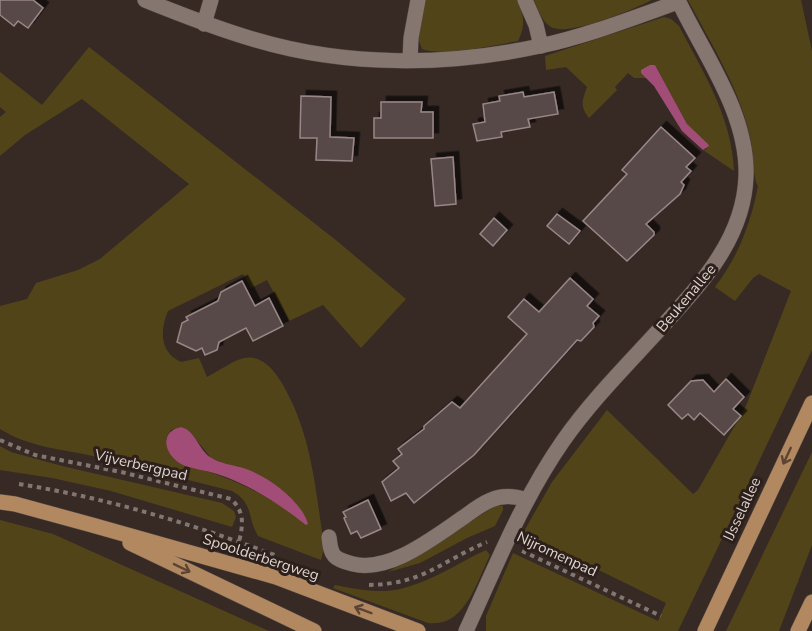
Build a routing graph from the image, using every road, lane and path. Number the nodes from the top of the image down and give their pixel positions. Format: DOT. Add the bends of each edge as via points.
graph roads {
  1 [pos="146,0"];
  2 [pos="211,0"];
  3 [pos="418,0"];
  4 [pos="525,0"];
  5 [pos="678,1"];
  6 [pos="204,24"];
  7 [pos="541,46"];
  8 [pos="410,60"];
  9 [pos="812,403"];
  10 [pos="0,440"];
  11 [pos="10,483"];
  12 [pos="527,500"];
  13 [pos="0,502"];
  14 [pos="92,525"];
  15 [pos="328,537"];
  16 [pos="239,542"];
  17 [pos="506,543"];
  18 [pos="280,558"];
  19 [pos="365,585"];
  20 [pos="812,602"];
  21 [pos="661,616"];
  22 [pos="314,631"];
  23 [pos="418,631"];
  24 [pos="466,631"];
  25 [pos="705,631"];
  26 [pos="798,631"];
  1 -- 6 [label="street"];
  2 -- 6 [label="street"];
  3 -- 8 [label="street"];
  4 -- 7 [label="street"];
  5 -- 7 [label="street"];
  5 -- 12 [label="street, Beukenallee" via="727,96 742,138 746,175 736,224 700,286 580,418"];
  6 -- 8 [label="street" via="306,52"];
  7 -- 8 [label="street" via="476,57"];
  9 -- 25 [label="main road, IJsselallee, one-way"];
  10 -- 16 [label="path, Vijverbergpad" via="35,455 231,499 243,522"];
  11 -- 16 [label="path, Spoolderbergweg" via="84,495"];
  12 -- 15 [label="street" via="492,500 380,565 359,566 337,559 330,550"];
  12 -- 17 [label="street, Beukenallee"];
  13 -- 14 [label="main road, Spoolderbergweg"];
  14 -- 22 [label="main road, Spoolderbergweg, one-way"];
  23 -- 14 [label="main road, Spoolderbergweg, one-way" via="276,577"];
  16 -- 18 [label="path"];
  17 -- 19 [label="path, Nijromenpad" via="491,540 402,583"];
  17 -- 21 [label="path, Nijromenpad"];
  17 -- 24 [label="street, Beukenallee"];
  20 -- 26 [label="main road"];
}
